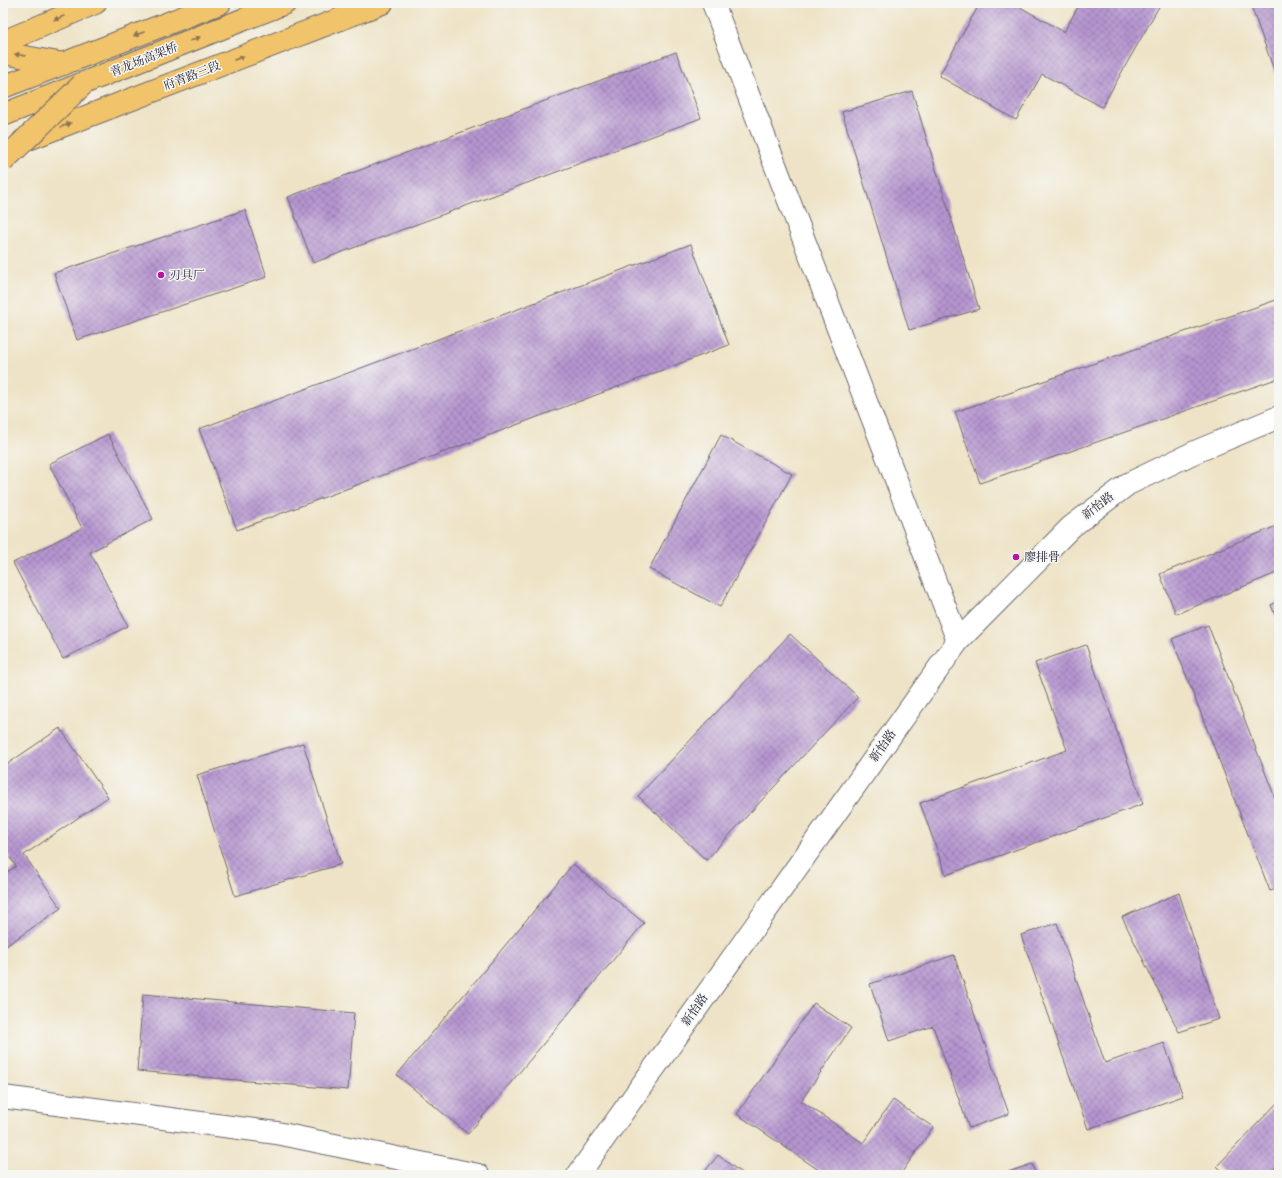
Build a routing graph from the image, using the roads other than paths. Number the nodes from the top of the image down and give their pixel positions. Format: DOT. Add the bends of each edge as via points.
graph roads {
  1 [pos="94,3"];
  2 [pos="220,3"];
  3 [pos="285,3"];
  4 [pos="382,3"];
  5 [pos="713,3"];
  6 [pos="3,42"];
  7 [pos="3,52"];
  8 [pos="64,64"];
  9 [pos="82,85"];
  10 [pos="3,87"];
  11 [pos="3,116"];
  12 [pos="3,149"];
  13 [pos="3,161"];
  14 [pos="1279,417"];
  15 [pos="958,640"];
  16 [pos="3,1097"];
  17 [pos="478,1175"];
  18 [pos="578,1175"];
  1 -- 6 [label="main road, one-way"];
  2 -- 8 [label="main road, 青龙场高架桥, one-way"];
  9 -- 3 [label="main road, 青龙场高架桥, one-way"];
  12 -- 4 [label="main road, 府青路三段, one-way"];
  5 -- 15 [label="street"];
  8 -- 7 [label="main road, one-way"];
  8 -- 10 [label="main road, 青龙场高架桥"];
  9 -- 11 [label="main road, 青龙场高架桥"];
  9 -- 13 [label="main road, bridge"];
  14 -- 15 [label="street, 新怡路" via="1195,452 1128,484 1071,527"];
  15 -- 18 [label="street, 新怡路"];
  16 -- 17 [label="street" via="277,1133"];
}
